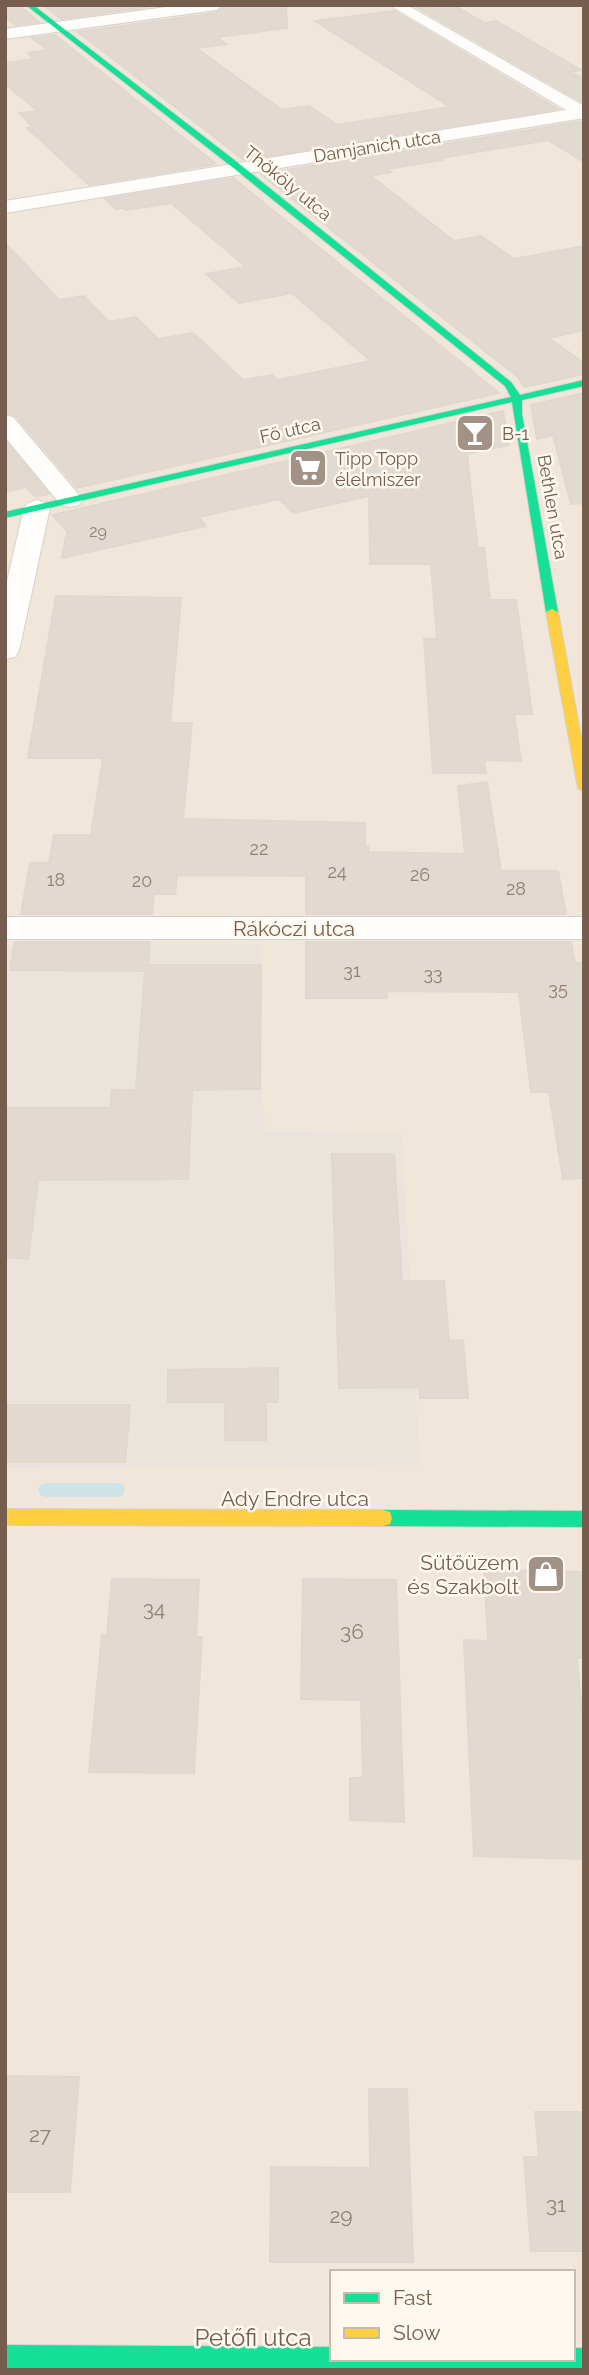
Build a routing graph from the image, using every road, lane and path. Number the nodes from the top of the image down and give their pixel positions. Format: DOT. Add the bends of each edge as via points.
graph roads {
  1 [pos="29,5"];
  2 [pos="216,5"];
  3 [pos="396,5"];
  4 [pos="56,27"];
  5 [pos="5,34"];
  6 [pos="583,112"];
  7 [pos="239,168"];
  8 [pos="5,207"];
  9 [pos="584,383"];
  10 [pos="517,398"];
  11 [pos="5,422"];
  12 [pos="70,500"];
  13 [pos="37,508"];
  14 [pos="5,515"];
  15 [pos="5,651"];
  16 [pos="584,788"];
  17 [pos="5,928"];
  18 [pos="584,928"];
  19 [pos="5,1517"];
  20 [pos="584,1519"];
  21 [pos="5,2358"];
  22 [pos="330,2360"];
  1 -- 4 [label="street, Thököly utca"];
  2 -- 4 [label="street"];
  3 -- 6 [label="street"];
  4 -- 5 [label="street"];
  4 -- 7 [label="street, Thököly utca"];
  6 -- 7 [label="street, Damjanich utca"];
  7 -- 8 [label="street, Damjanich utca"];
  7 -- 10 [label="street, Thököly utca" via="508,384"];
  9 -- 10 [label="street, Fő utca"];
  10 -- 12 [label="street, Fő utca"];
  10 -- 16 [label="street, Bethlen utca"];
  11 -- 12 [label="street"];
  12 -- 13 [label="street, Fő utca"];
  13 -- 14 [label="street, Fő utca"];
  13 -- 15 [label="street"];
  17 -- 18 [label="street, Rákóczi utca"];
  19 -- 20 [label="street, Ady Endre utca"];
  21 -- 22 [label="street, Petőfi utca"];
}
